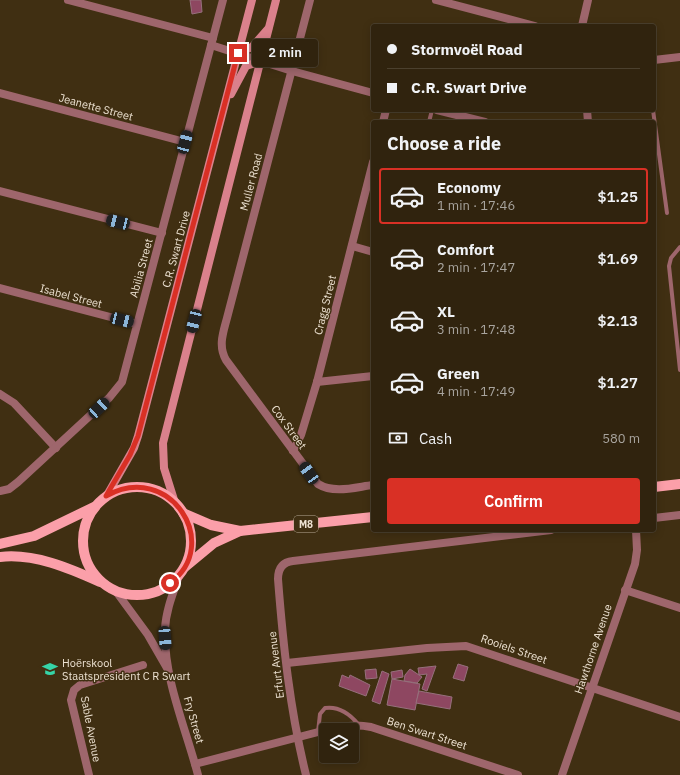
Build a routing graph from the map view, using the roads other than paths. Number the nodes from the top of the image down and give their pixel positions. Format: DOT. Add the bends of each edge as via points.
graph roads {
  1 [pos="68,0"];
  2 [pos="223,0"];
  3 [pos="252,0"];
  4 [pos="276,0"];
  5 [pos="310,0"];
  6 [pos="436,0"];
  7 [pos="588,0"];
  8 [pos="527,24"];
  9 [pos="582,24"];
  10 [pos="270,26"];
  11 [pos="212,42"];
  12 [pos="238,53"];
  13 [pos="680,57"];
  14 [pos="656,60"];
  15 [pos="261,61"];
  16 [pos="292,71"];
  17 [pos="371,92"];
  18 [pos="0,93"];
  19 [pos="226,100"];
  20 [pos="441,112"];
  21 [pos="453,118"];
  22 [pos="469,120"];
  23 [pos="656,132"];
  24 [pos="185,142"];
  25 [pos="371,170"];
  26 [pos="0,191"];
  27 [pos="667,213"];
  28 [pos="162,233"];
  29 [pos="352,246"];
  30 [pos="680,247"];
  31 [pos="371,251"];
  32 [pos="0,288"];
  33 [pos="137,324"];
  34 [pos="231,367"];
  35 [pos="680,370"];
  36 [pos="371,376"];
  37 [pos="317,382"];
  38 [pos="0,394"];
  39 [pos="56,448"];
  40 [pos="293,451"];
  41 [pos="680,484"];
  42 [pos="371,485"];
  43 [pos="656,487"];
  44 [pos="0,491"];
  45 [pos="106,496"];
  46 [pos="175,503"];
  47 [pos="96,506"];
  48 [pos="182,513"];
  49 [pos="680,515"];
  50 [pos="371,517"];
  51 [pos="656,518"];
  52 [pos="240,531"];
  53 [pos="534,532"];
  54 [pos="636,532"];
  55 [pos="0,544"];
  56 [pos="0,557"];
  57 [pos="181,572"];
  58 [pos="106,584"];
  59 [pos="116,590"];
  60 [pos="626,590"];
  61 [pos="680,608"];
  62 [pos="287,663"];
  63 [pos="144,665"];
  64 [pos="169,670"];
  65 [pos="591,687"];
  66 [pos="680,717"];
  67 [pos="322,723"];
  68 [pos="357,723"];
  69 [pos="359,724"];
  70 [pos="319,732"];
  71 [pos="297,738"];
  72 [pos="195,764"];
  73 [pos="89,775"];
  74 [pos="198,775"];
  75 [pos="306,775"];
  76 [pos="518,775"];
  77 [pos="562,775"];
  1 -- 11 [label="street"];
  2 -- 11 [label="street, Abilia Street"];
  3 -- 12 [label="main road, C.R. Swart Drive"];
  4 -- 10 [label="main road"];
  5 -- 16 [label="street, Muller Road"];
  6 -- 8 [label="street"];
  7 -- 9 [label="street"];
  10 -- 12 [label="main road" via="252,47"];
  10 -- 15 [label="main road"];
  11 -- 12 [label="street"];
  11 -- 24 [label="street, Abilia Street"];
  12 -- 15 [label="street"];
  12 -- 19 [label="main road, C.R. Swart Drive"];
  13 -- 14 [label="street"];
  15 -- 16 [label="street"];
  15 -- 19 [label="main road" via="246,66"];
  15 -- 46 [label="main road" via="163,444 164,468"];
  16 -- 17 [label="street"];
  16 -- 34 [label="street, Muller Road" via="221,340 222,354"];
  18 -- 24 [label="street, Jeanette Street"];
  19 -- 45 [label="main road, C.R. Swart Drive" via="138,436"];
  20 -- 21 [label="street"];
  21 -- 22 [label="street"];
  23 -- 27 [label="lane"];
  24 -- 28 [label="street, Abilia Street"];
  25 -- 29 [label="street, Cragg Street"];
  26 -- 28 [label="street"];
  28 -- 33 [label="street, Abilia Street"];
  29 -- 31 [label="street"];
  29 -- 37 [label="street, Cragg Street"];
  30 -- 35 [label="lane" via="671,258 669,266"];
  32 -- 33 [label="street, Isabel Street"];
  33 -- 39 [label="street, Abilia Street" via="120,387"];
  34 -- 40 [label="street, Cox Street"];
  36 -- 37 [label="street"];
  37 -- 40 [label="street, Cragg Street" via="301,435"];
  38 -- 39 [label="street" via="14,403"];
  39 -- 44 [label="street, Abilia Street" via="14,486"];
  40 -- 42 [label="street, Cox Street" via="313,479 323,487 336,490"];
  41 -- 43 [label="main road"];
  45 -- 46 [label="main road, M8" via="124,489 140,487 161,493"];
  45 -- 47 [label="main road, M8"];
  46 -- 48 [label="main road, M8"];
  47 -- 55 [label="main road, M8" via="34,536"];
  47 -- 58 [label="main road, M8" via="85,525 83,546 91,568"];
  48 -- 52 [label="main road, M8" via="211,525"];
  48 -- 57 [label="main road, M8" via="189,527 191,542"];
  49 -- 51 [label="street"];
  50 -- 52 [label="main road, M8"];
  52 -- 57 [label="main road, M8" via="208,547"];
  53 -- 62 [label="street, Erfurt Avenue" via="283,564 278,575"];
  54 -- 60 [label="street, Hawthorne Avenue" via="636,558"];
  56 -- 58 [label="main road, M8" via="40,560"];
  57 -- 59 [label="main road, M8" via="168,584 152,592 133,594"];
  57 -- 64 [label="street, Fry Street" via="169,604 166,621 165,638"];
  58 -- 59 [label="main road, M8"];
  59 -- 64 [label="street, Fry Street"];
  60 -- 61 [label="street"];
  60 -- 65 [label="street, Hawthorne Avenue"];
  62 -- 65 [label="street, Rooiels Street" via="444,646 466,646"];
  62 -- 71 [label="street, Erfurt Avenue"];
  63 -- 73 [label="street, Sable Avenue" via="80,685 72,693 71,700"];
  64 -- 72 [label="street, Fry Street"];
  65 -- 66 [label="street, Rooiels Street"];
  65 -- 77 [label="street, Hawthorne Avenue"];
  67 -- 68 [label="lane" via="320,714 325,708 334,707 342,709"];
  69 -- 76 [label="street, Ben Swart Street" via="385,730"];
  70 -- 71 [label="street, Ben Swart Street"];
  71 -- 72 [label="street, Ben Swart Street"];
  71 -- 75 [label="street, Erfurt Avenue"];
  72 -- 74 [label="street, Fry Street"];
}
